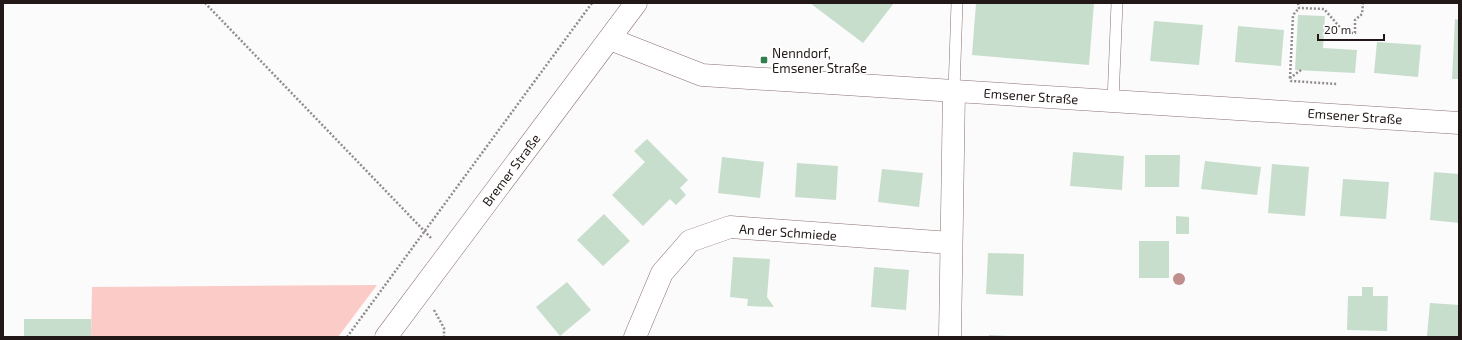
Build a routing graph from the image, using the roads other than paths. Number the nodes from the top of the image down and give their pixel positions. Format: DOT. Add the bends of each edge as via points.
graph roads {
  1 [pos="636,3"];
  2 [pos="957,3"];
  3 [pos="1117,3"];
  4 [pos="610,39"];
  5 [pos="954,92"];
  6 [pos="1113,102"];
  7 [pos="1459,123"];
  8 [pos="951,243"];
  9 [pos="386,337"];
  10 [pos="635,337"];
  11 [pos="950,337"];
  1 -- 4 [label="street, Bremer Straße"];
  2 -- 5 [label="lane"];
  3 -- 6 [label="lane"];
  4 -- 5 [label="street, Emsener Straße" via="702,75"];
  4 -- 9 [label="street, Bremer Straße"];
  5 -- 6 [label="street, Emsener Straße"];
  5 -- 8 [label="street"];
  6 -- 7 [label="street, Emsener Straße"];
  8 -- 10 [label="street, An der Schmiede" via="730,228 690,241 662,273"];
  8 -- 11 [label="street"];
}
